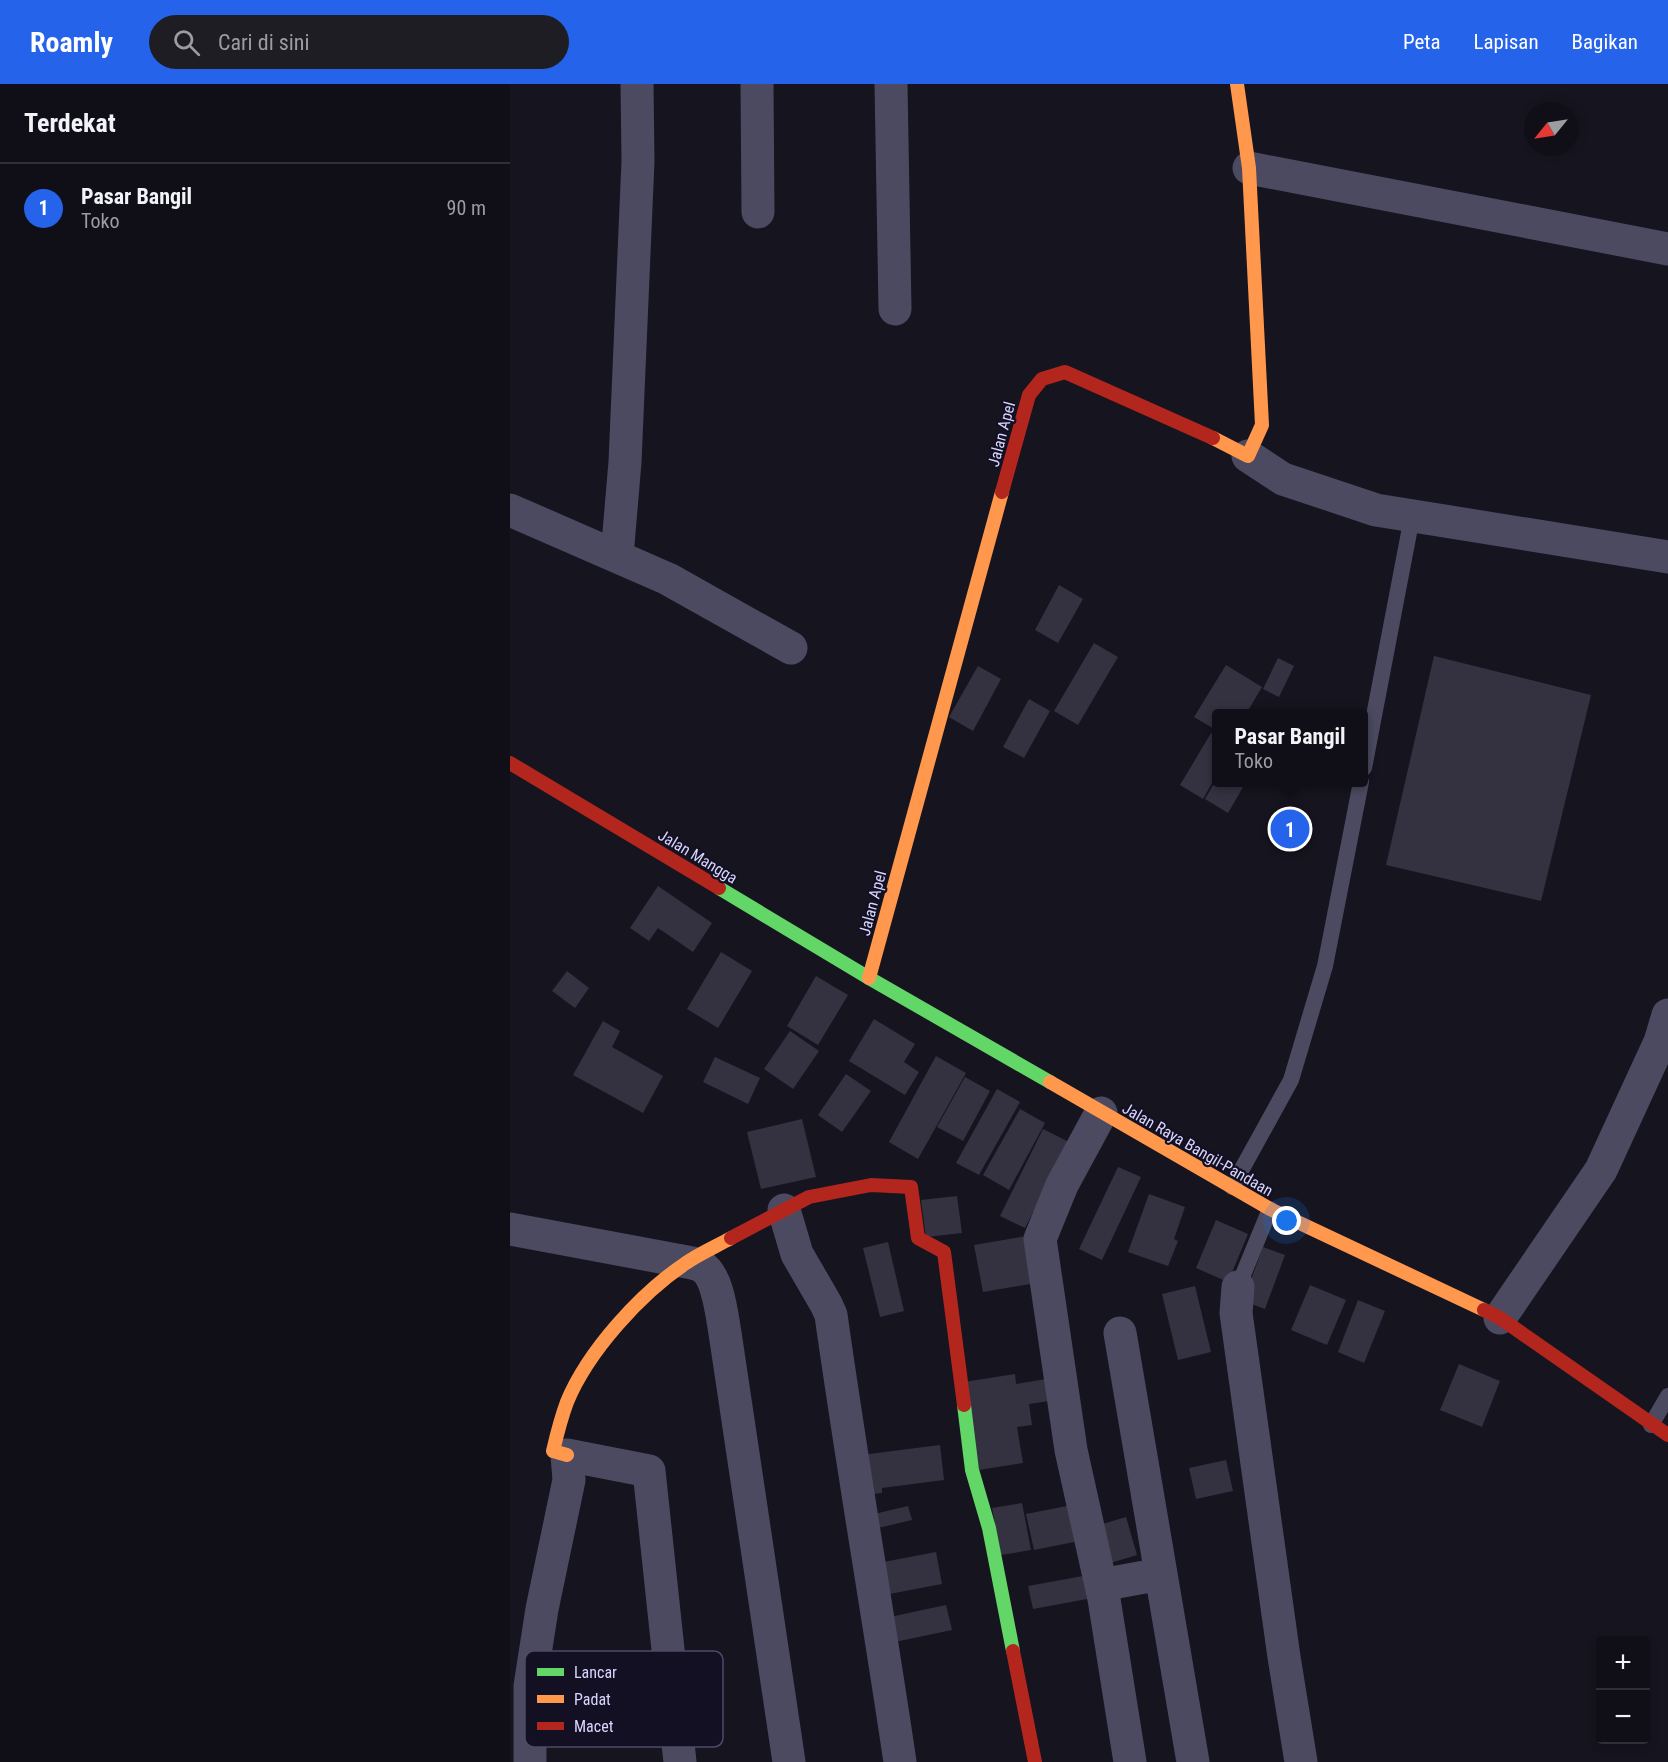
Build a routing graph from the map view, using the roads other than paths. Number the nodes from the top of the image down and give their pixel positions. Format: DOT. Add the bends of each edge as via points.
graph roads {
  1 [pos="637,84"];
  2 [pos="757,84"];
  3 [pos="891,84"];
  4 [pos="1237,84"];
  5 [pos="1249,168"];
  6 [pos="758,212"];
  7 [pos="1668,249"];
  8 [pos="895,309"];
  9 [pos="1248,456"];
  10 [pos="510,510"];
  11 [pos="1412,517"];
  12 [pos="617,556"];
  13 [pos="1668,557"];
  14 [pos="791,648"];
  15 [pos="1368,747"];
  16 [pos="510,763"];
  17 [pos="1360,787"];
  18 [pos="869,978"];
  19 [pos="1668,1015"];
  20 [pos="1101,1113"];
  21 [pos="1232,1187"];
  22 [pos="1270,1209"];
  23 [pos="784,1210"];
  24 [pos="510,1229"];
  25 [pos="687,1262"];
  26 [pos="1238,1287"];
  27 [pos="1500,1318"];
  28 [pos="1120,1333"];
  29 [pos="1668,1396"];
  30 [pos="1651,1425"];
  31 [pos="1668,1435"];
  32 [pos="567,1455"];
  33 [pos="1161,1574"];
  34 [pos="1101,1585"];
  35 [pos="535,1651"];
  36 [pos="668,1651"];
  37 [pos="678,1747"];
  38 [pos="680,1762"];
  39 [pos="789,1762"];
  40 [pos="900,1762"];
  41 [pos="1035,1762"];
  42 [pos="1130,1762"];
  43 [pos="1193,1762"];
  44 [pos="1301,1762"];
  1 -- 12 [label="street" via="638,161 626,462"];
  2 -- 6 [label="street"];
  3 -- 8 [label="street"];
  4 -- 5 [label="street"];
  5 -- 7 [label="street"];
  5 -- 9 [label="street" via="1262,425"];
  9 -- 11 [label="street" via="1283,479 1376,510"];
  9 -- 18 [label="street, Jalan Apel" via="1065,372 1042,379 1029,395"];
  10 -- 12 [label="street"];
  11 -- 13 [label="street"];
  11 -- 15 [label="lane"];
  12 -- 14 [label="street" via="668,579"];
  16 -- 18 [label="street, Jalan Mangga"];
  17 -- 21 [label="lane" via="1325,966 1291,1080"];
  18 -- 20 [label="street, Jalan Raya Bangil-Pandaan"];
  19 -- 27 [label="street" via="1660,1042 1600,1170"];
  20 -- 21 [label="street, Jalan Raya Bangil-Pandaan"];
  20 -- 34 [label="street" via="1062,1185 1040,1239 1071,1450"];
  21 -- 22 [label="street, Jalan Raya Bangil-Pandaan"];
  22 -- 26 [label="lane"];
  22 -- 27 [label="street, Jalan Raya Bangil-Pandaan"];
  23 -- 25 [label="street"];
  23 -- 40 [label="street" via="797,1254 831,1316"];
  23 -- 41 [label="street" via="809,1197 871,1185 911,1187 918,1238 944,1252 972,1470 989,1528"];
  24 -- 25 [label="street"];
  25 -- 32 [label="street" via="643,1296 593,1356 568,1400 558,1429 554,1451"];
  25 -- 39 [label="street" via="703,1267 717,1294"];
  26 -- 44 [label="street" via="1236,1313"];
  27 -- 30 [label="street, Jalan Raya Bangil-Pandaan"];
  28 -- 33 [label="street"];
  29 -- 30 [label="lane"];
  30 -- 31 [label="street, Jalan Raya Bangil-Pandaan"];
  32 -- 35 [label="street" via="569,1480"];
  32 -- 36 [label="street" via="649,1471"];
  33 -- 34 [label="street"];
  33 -- 43 [label="street"];
  34 -- 42 [label="street"];
  37 -- 38 [label="street"];
}
